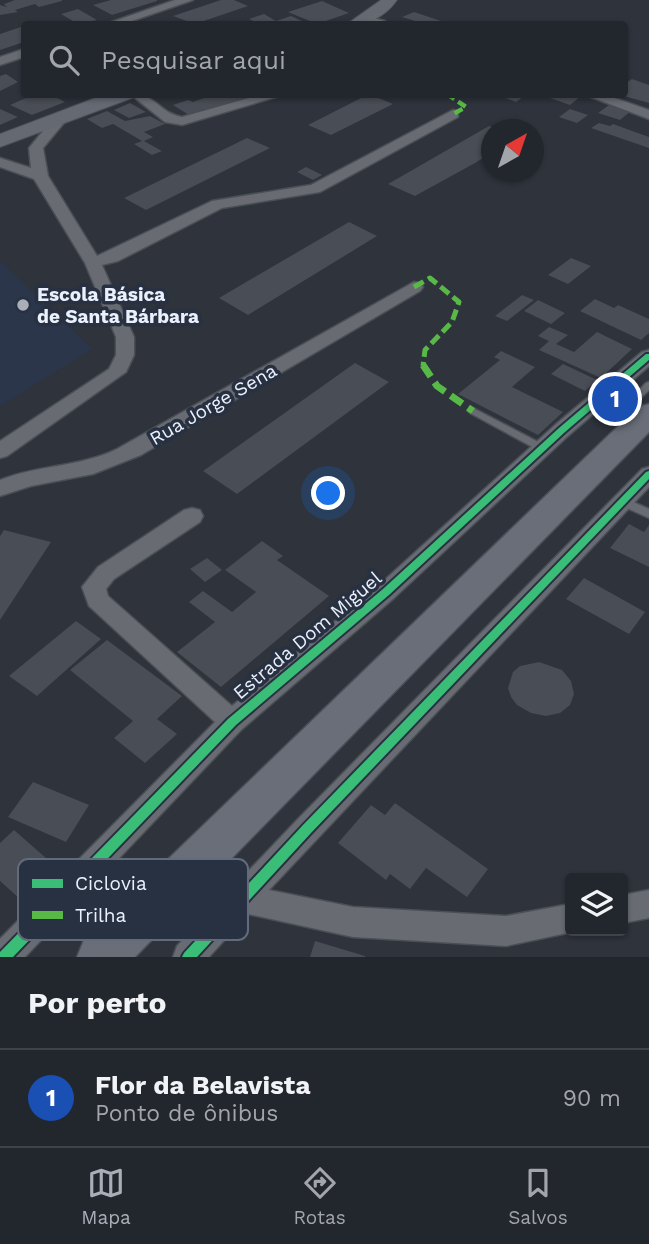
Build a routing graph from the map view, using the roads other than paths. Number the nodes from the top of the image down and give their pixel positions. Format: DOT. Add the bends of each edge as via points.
graph roads {
  1 [pos="187,0"];
  2 [pos="389,0"];
  3 [pos="121,21"];
  4 [pos="369,21"];
  5 [pos="21,54"];
  6 [pos="0,61"];
  7 [pos="114,98"];
  8 [pos="141,98"];
  9 [pos="265,98"];
  10 [pos="601,98"];
  11 [pos="453,114"];
  12 [pos="649,114"];
  13 [pos="61,118"];
  14 [pos="0,141"];
  15 [pos="36,148"];
  16 [pos="0,162"];
  17 [pos="40,176"];
  18 [pos="93,264"];
  19 [pos="414,287"];
  20 [pos="649,356"];
  21 [pos="649,385"];
  22 [pos="473,411"];
  23 [pos="643,419"];
  24 [pos="542,448"];
  25 [pos="0,451"];
  26 [pos="649,474"];
  27 [pos="0,489"];
  28 [pos="622,501"];
  29 [pos="649,514"];
  30 [pos="192,516"];
  31 [pos="232,722"];
  32 [pos="99,859"];
  33 [pos="200,859"];
  34 [pos="248,895"];
  35 [pos="248,900"];
  36 [pos="649,904"];
  37 [pos="628,908"];
  38 [pos="565,920"];
  39 [pos="20,940"];
  40 [pos="118,940"];
  41 [pos="204,940"];
  42 [pos="4,957"];
  43 [pos="101,957"];
  44 [pos="188,957"];
  1 -- 3 [label="street"];
  2 -- 4 [label="street"];
  5 -- 6 [label="street"];
  7 -- 13 [label="street"];
  8 -- 9 [label="street" via="170,119 181,121"];
  10 -- 12 [label="street"];
  11 -- 18 [label="street" via="315,189 218,204"];
  13 -- 14 [label="street"];
  13 -- 15 [label="street"];
  15 -- 16 [label="street"];
  15 -- 17 [label="street"];
  16 -- 17 [label="street"];
  17 -- 18 [label="street"];
  18 -- 25 [label="street" via="125,337 125,355 117,372"];
  19 -- 27 [label="street, Rua Jorge Sena" via="120,456"];
  20 -- 24 [label="street, Estrada Dom Miguel"];
  21 -- 23 [label="lane" via="624,409"];
  22 -- 24 [label="lane"];
  23 -- 33 [label="main road"];
  24 -- 31 [label="street, Estrada Dom Miguel" via="386,592"];
  26 -- 28 [label="street"];
  28 -- 29 [label="lane"];
  28 -- 34 [label="street"];
  30 -- 31 [label="street" via="106,573 94,587 97,600"];
  31 -- 32 [label="street, Estrada Dom Miguel"];
  35 -- 38 [label="street" via="353,922 506,931"];
  36 -- 37 [label="street"];
  39 -- 42 [label="street, Estrada Dom Miguel"];
  40 -- 43 [label="main road"];
  41 -- 44 [label="street"];
}
